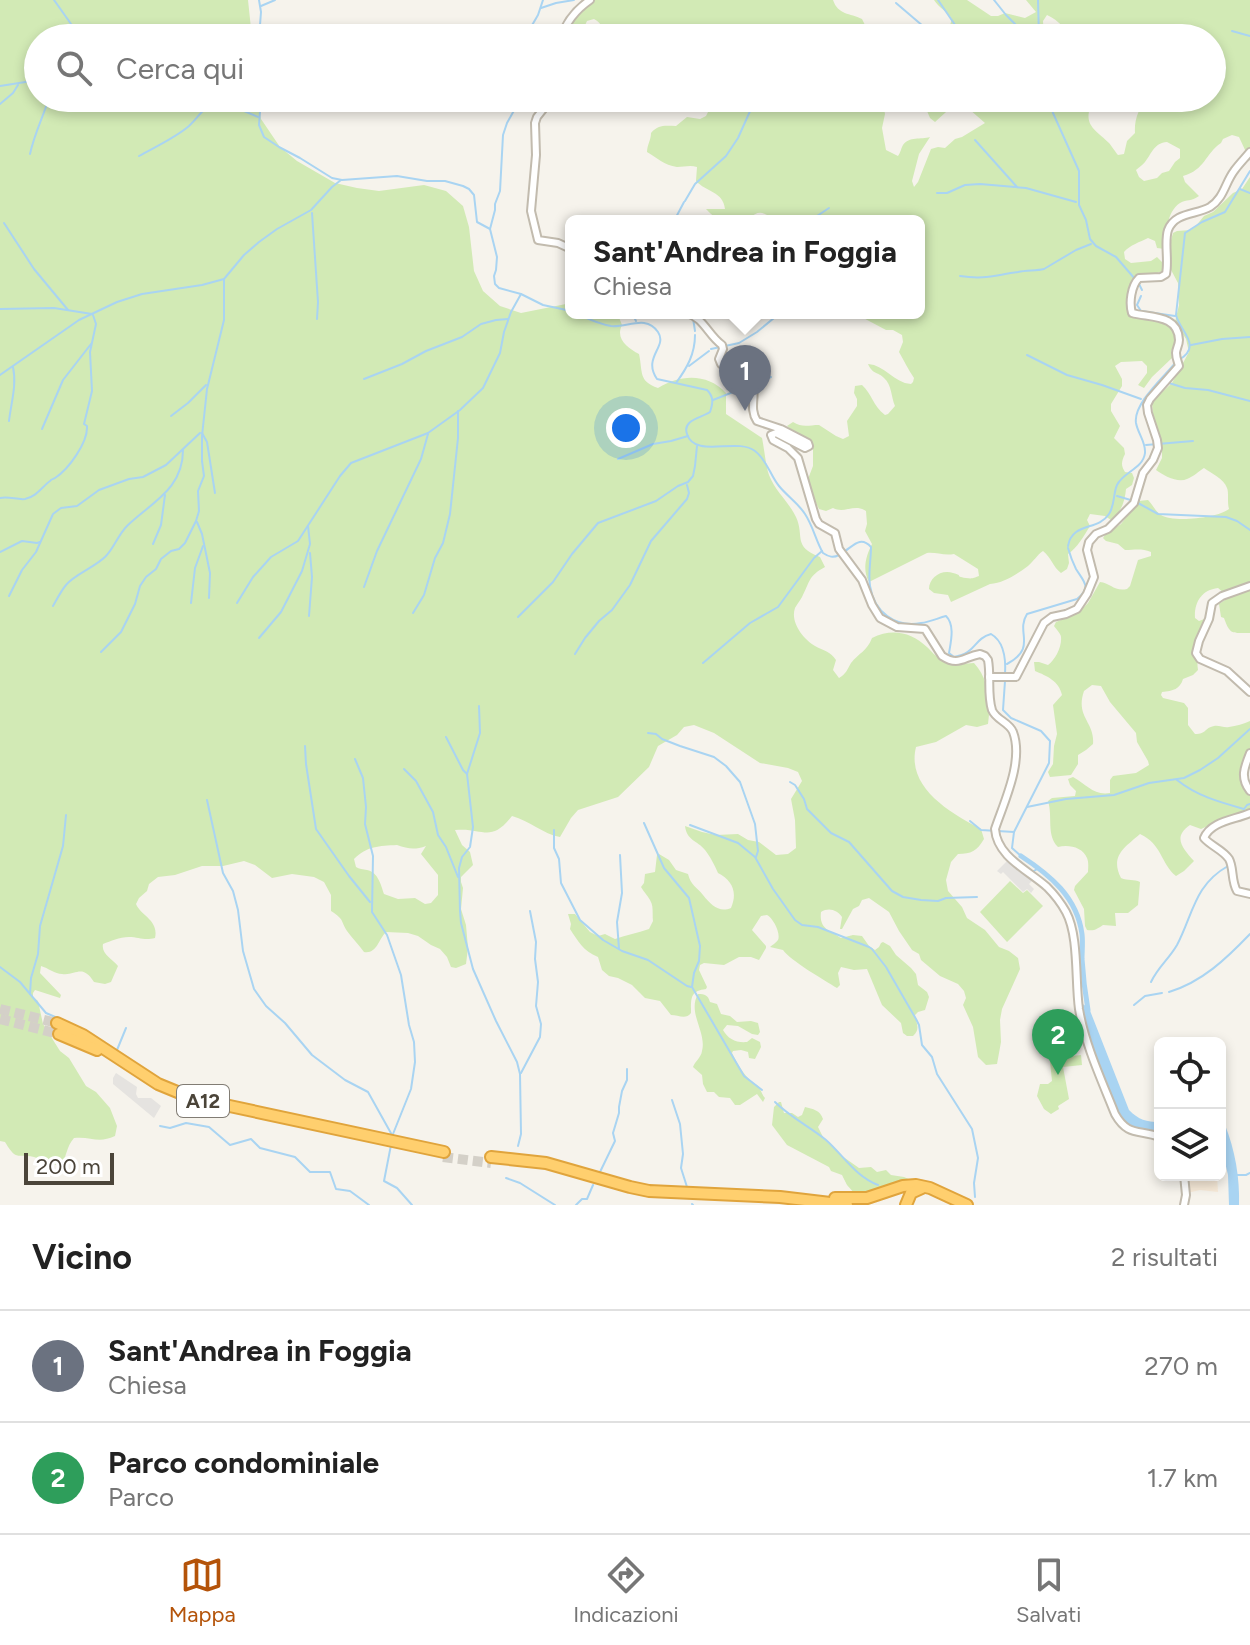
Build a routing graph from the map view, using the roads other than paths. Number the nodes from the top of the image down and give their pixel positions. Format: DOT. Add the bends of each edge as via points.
graph roads {
  1 [pos="590,0"];
  2 [pos="568,24"];
  3 [pos="541,112"];
  4 [pos="1250,152"];
  5 [pos="565,246"];
  6 [pos="700,319"];
  7 [pos="1250,586"];
  8 [pos="992,677"];
  9 [pos="1250,692"];
  10 [pos="1250,753"];
  11 [pos="1250,791"];
  12 [pos="1250,813"];
  13 [pos="1250,894"];
  14 [pos="58,1029"];
  15 [pos="1154,1136"];
  16 [pos="443,1154"];
  17 [pos="1185,1181"];
  18 [pos="780,1197"];
  19 [pos="824,1205"];
  20 [pos="847,1205"];
  21 [pos="906,1205"];
  22 [pos="964,1205"];
  23 [pos="1184,1205"];
  1 -- 2 [label="street"];
  3 -- 5 [label="street" via="535,123 531,211 538,240"];
  4 -- 8 [label="street" via="1216,202 1178,218 1169,228 1166,274 1139,278 1134,284 1132,313 1168,320 1179,337 1179,366 1147,405 1158,448 1134,503 1089,542 1094,577 1077,609 1044,623 1018,676"];
  6 -- 8 [label="street" via="723,347 721,364 753,382 757,421 808,443 805,448 771,435 798,458 816,519 835,533 880,618 897,627 925,629 945,658 960,661 983,655"];
  7 -- 9 [label="street" via="1212,603 1196,653"];
  8 -- 15 [label="street" via="991,706 1014,734 1016,767 995,834 1004,851 1050,890 1068,917 1084,1031 1115,1114 1127,1129"];
  10 -- 11 [label="street" via="1243,778"];
  12 -- 13 [label="street" via="1214,825 1204,838 1231,862 1237,891"];
  14 -- 16 [label="highway, A12" via="183,1100"];
  17 -- 23 [label="street"];
  18 -- 19 [label="highway" via="649,1191 546,1163 491,1160 650,1195"];
  18 -- 20 [label="highway"];
  18 -- 22 [label="highway" via="867,1198 916,1185"];
  21 -- 22 [label="highway" via="911,1193 923,1188"];
}
